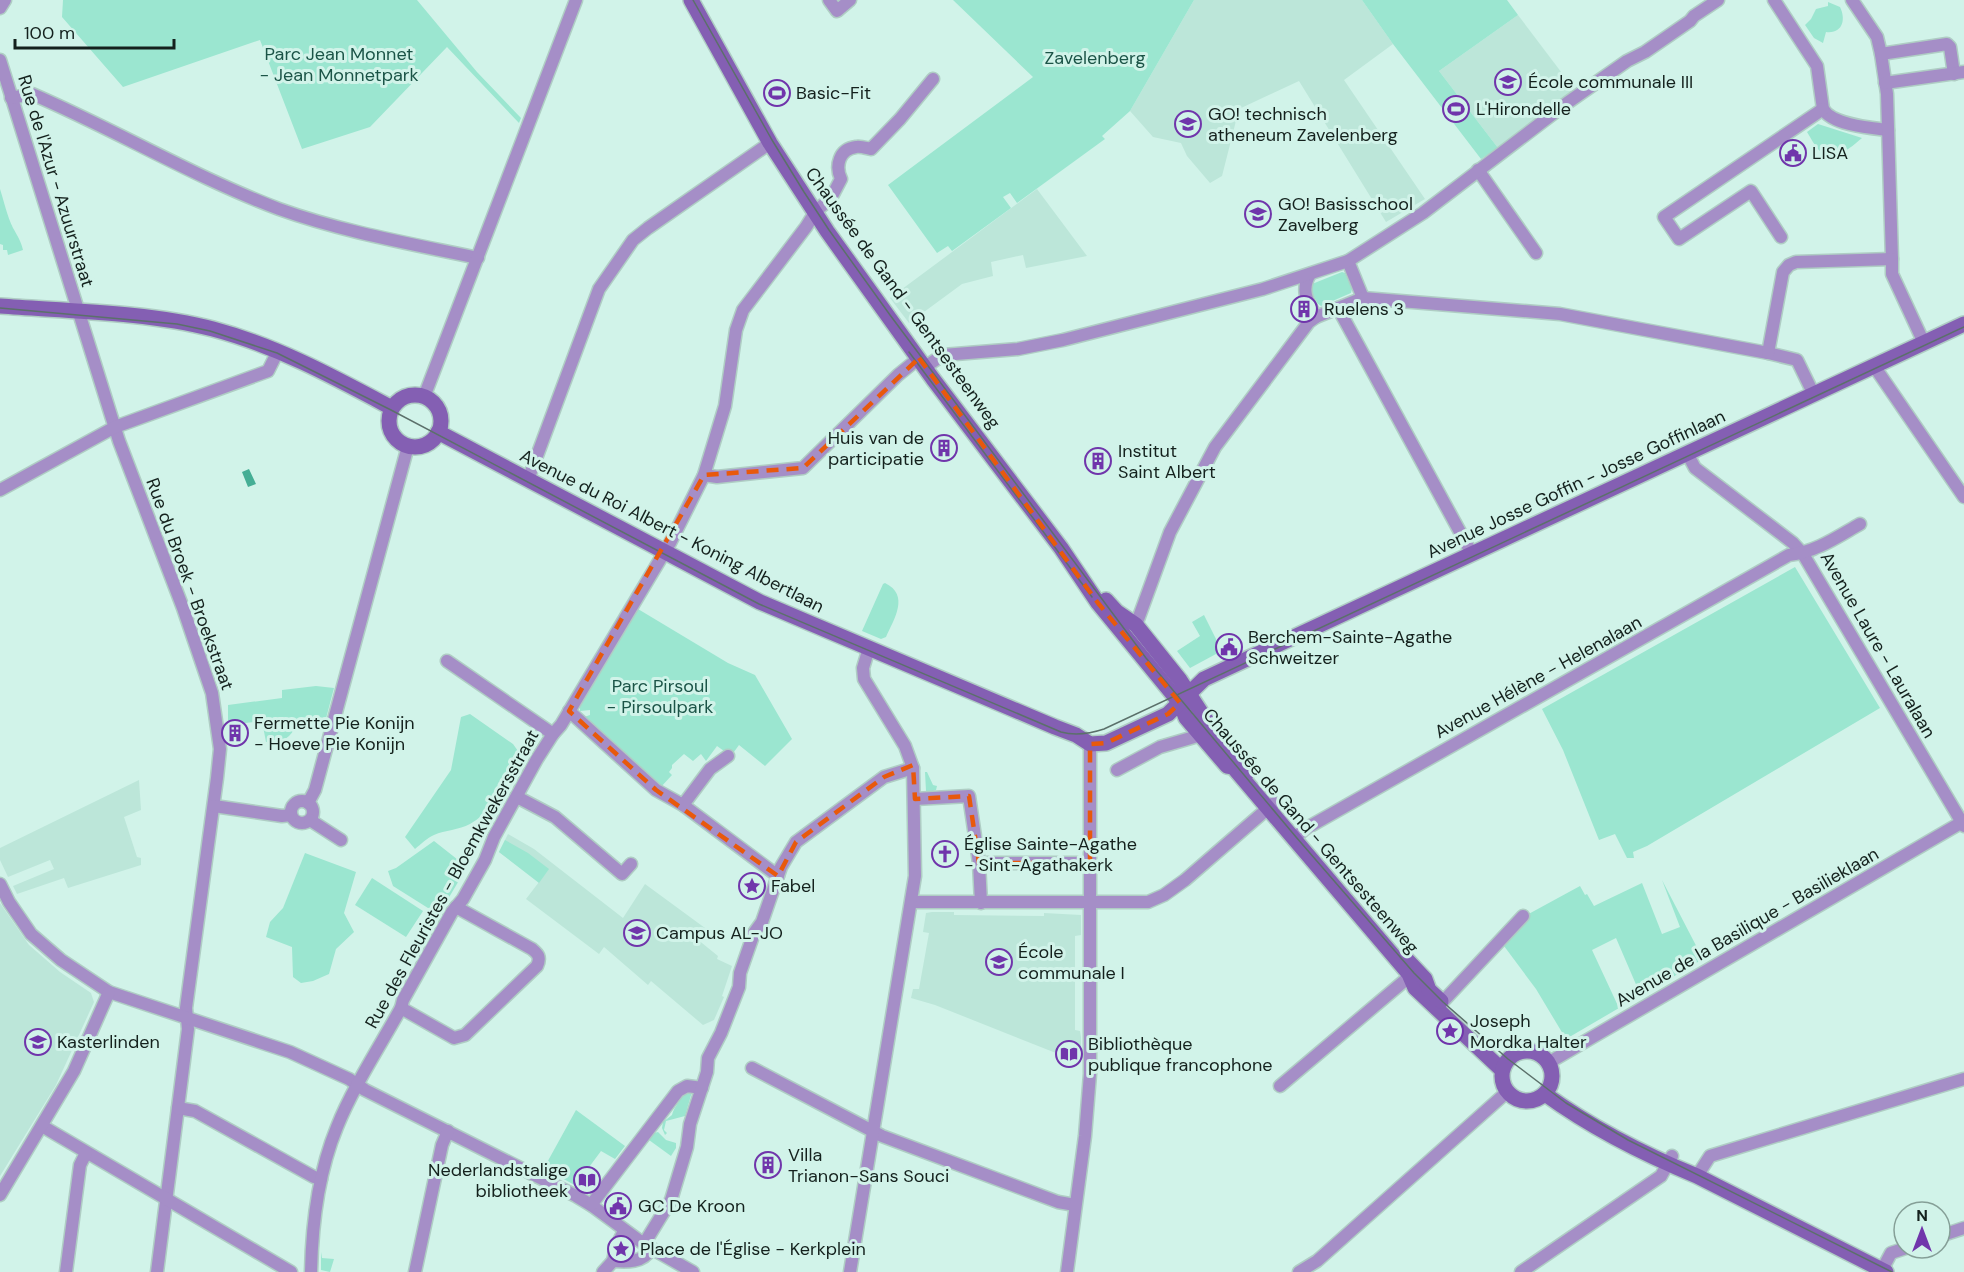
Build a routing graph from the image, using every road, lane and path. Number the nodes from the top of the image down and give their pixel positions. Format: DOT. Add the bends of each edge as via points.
graph roads {
  1 [pos="5,0"];
  2 [pos="576,0"];
  3 [pos="691,0"];
  4 [pos="829,0"];
  5 [pos="850,0"];
  6 [pos="1718,0"];
  7 [pos="1774,0"];
  8 [pos="1852,0"];
  9 [pos="0,8"];
  10 [pos="1881,54"];
  11 [pos="0,60"];
  12 [pos="1959,73"];
  13 [pos="933,79"];
  14 [pos="1886,83"];
  15 [pos="11,98"];
  16 [pos="1823,109"];
  17 [pos="1888,130"];
  18 [pos="770,143"];
  19 [pos="1478,170"];
  20 [pos="814,213"];
  21 [pos="1781,237"];
  22 [pos="1536,253"];
  23 [pos="478,258"];
  24 [pos="1892,259"];
  25 [pos="1348,261"];
  26 [pos="1310,274"];
  27 [pos="1364,298"];
  28 [pos="0,306"];
  29 [pos="1338,308"];
  30 [pos="79,312"];
  31 [pos="1316,317"];
  32 [pos="1964,324"];
  33 [pos="1924,343"];
  34 [pos="278,351"];
  35 [pos="1768,353"];
  36 [pos="922,362"];
  37 [pos="1874,366"];
  38 [pos="1814,395"];
  39 [pos="424,398"];
  40 [pos="392,408"];
  41 [pos="115,427"];
  42 [pos="438,432"];
  43 [pos="408,446"];
  44 [pos="1688,453"];
  45 [pos="704,475"];
  46 [pos="528,480"];
  47 [pos="0,490"];
  48 [pos="1964,497"];
  49 [pos="1860,524"];
  50 [pos="1061,548"];
  51 [pos="664,552"];
  52 [pos="1472,554"];
  53 [pos="1803,554"];
  54 [pos="1136,625"];
  55 [pos="869,648"];
  56 [pos="447,660"];
  57 [pos="1184,698"];
  58 [pos="569,711"];
  59 [pos="553,734"];
  60 [pos="1201,735"];
  61 [pos="1090,744"];
  62 [pos="728,756"];
  63 [pos="913,768"];
  64 [pos="1117,770"];
  65 [pos="517,797"];
  66 [pos="915,799"];
  67 [pos="308,803"];
  68 [pos="683,805"];
  69 [pos="214,806"];
  70 [pos="1270,806"];
  71 [pos="291,815"];
  72 [pos="310,820"];
  73 [pos="1963,823"];
  74 [pos="1296,836"];
  75 [pos="341,840"];
  76 [pos="979,863"];
  77 [pos="1090,863"];
  78 [pos="631,864"];
  79 [pos="778,876"];
  80 [pos="0,884"];
  81 [pos="913,902"];
  82 [pos="981,903"];
  83 [pos="1090,903"];
  84 [pos="456,907"];
  85 [pos="1523,916"];
  86 [pos="1413,973"];
  87 [pos="109,992"];
  88 [pos="1439,1006"];
  89 [pos="401,1008"];
  90 [pos="187,1017"];
  91 [pos="1548,1063"];
  92 [pos="1504,1065"];
  93 [pos="752,1068"];
  94 [pos="1964,1079"];
  95 [pos="359,1085"];
  96 [pos="1280,1086"];
  97 [pos="702,1088"];
  98 [pos="1548,1090"];
  99 [pos="1507,1092"];
  100 [pos="178,1108"];
  101 [pos="42,1126"];
  102 [pos="448,1131"];
  103 [pos="874,1132"];
  104 [pos="86,1154"];
  105 [pos="1670,1160"];
  106 [pos="1697,1176"];
  107 [pos="321,1179"];
  108 [pos="0,1195"];
  109 [pos="167,1200"];
  110 [pos="1075,1204"];
  111 [pos="591,1205"];
  112 [pos="624,1231"];
  113 [pos="647,1246"];
  114 [pos="1892,1253"];
  115 [pos="613,1260"];
  116 [pos="1884,1271"];
  117 [pos="66,1272"];
  118 [pos="157,1272"];
  119 [pos="291,1272"];
  120 [pos="311,1272"];
  121 [pos="415,1272"];
  122 [pos="603,1272"];
  123 [pos="693,1272"];
  124 [pos="850,1272"];
  125 [pos="1067,1272"];
  126 [pos="1299,1272"];
  127 [pos="1521,1272"];
  1 -- 9 [label="street"];
  2 -- 23 [label="street"];
  3 -- 18 [label="main road, Chaussée de Gand - Gentsesteenweg"];
  4 -- 5 [label="street" via="837,11"];
  6 -- 19 [label="street" via="1567,103"];
  7 -- 16 [label="street" via="1817,66"];
  8 -- 10 [label="street" via="1877,37"];
  10 -- 12 [label="street" via="1947,44"];
  10 -- 14 [label="street"];
  11 -- 15 [label="street, Rue de l'Azur - Azuurstraat"];
  12 -- 14 [label="street"];
  13 -- 20 [label="street, Rue des Fleuristes - Bloemkwekersstraat" via="871,149 855,147 846,151 838,166 841,179 831,198"];
  14 -- 17 [label="street"];
  15 -- 23 [label="street" via="32,94 190,172 281,210"];
  15 -- 30 [label="street, Rue de l'Azur - Azuurstraat"];
  16 -- 17 [label="street" via="1832,119"];
  16 -- 21 [label="street" via="1665,217 1679,239 1750,191"];
  17 -- 24 [label="street"];
  18 -- 20 [label="main road, Chaussée de Gand - Gentsesteenweg"];
  18 -- 46 [label="street" via="648,228 620,257 599,289"];
  19 -- 22 [label="street"];
  19 -- 25 [label="street" via="1423,213"];
  20 -- 36 [label="main road, Chaussée de Gand - Gentsesteenweg"];
  20 -- 45 [label="street, Rue des Fleuristes - Bloemkwekersstraat" via="743,310 736,330 725,406"];
  23 -- 39 [label="street"];
  24 -- 33 [label="street" via="1892,274"];
  24 -- 35 [label="street" via="1796,262 1789,266 1783,272"];
  25 -- 26 [label="street"];
  25 -- 27 [label="street"];
  26 -- 31 [label="street" via="1304,292"];
  26 -- 36 [label="street" via="1063,340 1018,349 943,355"];
  27 -- 29 [label="street"];
  27 -- 35 [label="street" via="1560,314"];
  28 -- 30 [label="main road"];
  29 -- 31 [label="street"];
  29 -- 52 [label="street"];
  30 -- 34 [label="main road" via="188,324"];
  30 -- 41 [label="street, Rue du Broek - Broekstraat"];
  31 -- 54 [label="street" via="1215,447 1170,532"];
  32 -- 33 [label="main road, Avenue Josse Goffin - Josse Goffinlaan"];
  33 -- 37 [label="main road, Avenue Josse Goffin - Josse Goffinlaan"];
  34 -- 40 [label="main road"];
  34 -- 41 [label="street" via="268,371"];
  35 -- 38 [label="street" via="1797,360"];
  36 -- 45 [label="street" via="898,375 803,468"];
  36 -- 50 [label="main road, Chaussée de Gand - Gentsesteenweg"];
  37 -- 38 [label="main road, Avenue Josse Goffin - Josse Goffinlaan"];
  37 -- 48 [label="street"];
  38 -- 44 [label="main road, Avenue Josse Goffin - Josse Goffinlaan"];
  39 -- 40 [label="main road" via="408,397"];
  39 -- 42 [label="main road" via="439,413"];
  40 -- 43 [label="main road" via="390,429 395,439"];
  41 -- 47 [label="street"];
  41 -- 69 [label="street, Rue du Broek - Broekstraat" via="212,693 220,749"];
  42 -- 43 [label="main road" via="422,446"];
  42 -- 46 [label="main road, Avenue du Roi Albert - Koning Albertlaan"];
  43 -- 67 [label="street" via="343,691"];
  44 -- 52 [label="main road, Avenue Josse Goffin - Josse Goffinlaan"];
  44 -- 53 [label="street, Avenue Laure - Lauralaan" via="1695,468"];
  45 -- 51 [label="street, Rue des Fleuristes - Bloemkwekersstraat"];
  46 -- 51 [label="main road, Avenue du Roi Albert - Koning Albertlaan"];
  49 -- 53 [label="street, Avenue Hélène - Helenalaan"];
  50 -- 54 [label="main road, Chaussée de Gand - Gentsesteenweg" via="1117,612"];
  50 -- 57 [label="main road, Chaussée de Gand - Gentsesteenweg" via="1098,603"];
  51 -- 55 [label="main road, Avenue du Roi Albert - Koning Albertlaan" via="760,602"];
  51 -- 58 [label="street, Rue des Fleuristes - Bloemkwekersstraat"];
  52 -- 57 [label="main road, Avenue Josse Goffin - Josse Goffinlaan" via="1204,679"];
  53 -- 73 [label="street, Avenue Laure - Lauralaan"];
  53 -- 74 [label="street, Avenue Hélène - Helenalaan" via="1789,555"];
  54 -- 57 [label="main road, Chaussée de Gand - Gentsesteenweg"];
  55 -- 61 [label="main road, Avenue du Roi Albert - Koning Albertlaan" via="1068,731"];
  55 -- 63 [label="street" via="864,679 905,746"];
  56 -- 59 [label="street"];
  57 -- 60 [label="main road, Chaussée de Gand - Gentsesteenweg" via="1186,718"];
  57 -- 61 [label="main road, Avenue Josse Goffin - Josse Goffinlaan" via="1168,714 1106,742"];
  57 -- 70 [label="main road, Chaussée de Gand - Gentsesteenweg" via="1206,720"];
  58 -- 59 [label="street, Rue des Fleuristes - Bloemkwekersstraat"];
  58 -- 68 [label="street" via="656,790"];
  59 -- 65 [label="street, Rue des Fleuristes - Bloemkwekersstraat"];
  60 -- 64 [label="street" via="1160,747"];
  60 -- 70 [label="main road, Chaussée de Gand - Gentsesteenweg"];
  61 -- 77 [label="street"];
  62 -- 68 [label="street" via="710,769"];
  63 -- 66 [label="street"];
  63 -- 79 [label="street" via="884,777 796,842"];
  65 -- 78 [label="street" via="555,817 618,878"];
  65 -- 84 [label="street, Rue des Fleuristes - Bloemkwekersstraat"];
  66 -- 76 [label="street" via="969,796"];
  66 -- 81 [label="street"];
  67 -- 71 [label="street" via="294,804"];
  67 -- 72 [label="street" via="314,812"];
  68 -- 79 [label="street"];
  69 -- 71 [label="street"];
  69 -- 90 [label="street, Rue du Broek - Broekstraat"];
  70 -- 74 [label="main road, Chaussée de Gand - Gentsesteenweg"];
  70 -- 83 [label="street" via="1164,895 1148,902"];
  71 -- 72 [label="street" via="302,823"];
  72 -- 75 [label="street"];
  73 -- 91 [label="street, Avenue de la Basilique - Basilieklaan"];
  74 -- 86 [label="main road, Chaussée de Gand - Gentsesteenweg"];
  76 -- 77 [label="street"];
  76 -- 82 [label="street"];
  77 -- 83 [label="street"];
  79 -- 97 [label="street" via="762,922 754,933 722,1033 708,1058"];
  80 -- 87 [label="street" via="31,934"];
  81 -- 82 [label="street"];
  81 -- 103 [label="street"];
  82 -- 83 [label="street"];
  83 -- 110 [label="street" via="1090,1074"];
  84 -- 89 [label="street, Rue des Fleuristes - Bloemkwekersstraat"];
  84 -- 89 [label="street" via="532,949 540,960 537,966 459,1038"];
  85 -- 88 [label="street"];
  86 -- 88 [label="main road, Chaussée de Gand - Gentsesteenweg" via="1415,988"];
  86 -- 96 [label="street"];
  87 -- 90 [label="street"];
  87 -- 101 [label="street" via="74,1071"];
  88 -- 92 [label="main road, Chaussée de Gand - Gentsesteenweg"];
  89 -- 95 [label="street, Rue des Fleuristes - Bloemkwekersstraat"];
  90 -- 95 [label="street" via="290,1052"];
  90 -- 100 [label="street, Rue du Broek - Broekstraat"];
  91 -- 92 [label="main road" via="1531,1051 1520,1052"];
  91 -- 98 [label="main road" via="1552,1071"];
  92 -- 99 [label="main road" via="1502,1082"];
  93 -- 103 [label="street"];
  94 -- 106 [label="street" via="1710,1156"];
  95 -- 102 [label="street"];
  95 -- 107 [label="street, Rue des Fleuristes - Bloemkwekersstraat" via="337,1127"];
  97 -- 111 [label="street" via="687,1086 678,1091"];
  97 -- 113 [label="street" via="671,1200"];
  98 -- 99 [label="main road" via="1537,1100 1524,1102"];
  98 -- 105 [label="main road" via="1596,1127"];
  99 -- 126 [label="street" via="1325,1254"];
  100 -- 107 [label="street" via="195,1111"];
  100 -- 109 [label="street, Rue du Broek - Broekstraat"];
  101 -- 104 [label="street"];
  101 -- 108 [label="street"];
  102 -- 111 [label="street"];
  102 -- 121 [label="street"];
  103 -- 110 [label="street" via="1058,1202"];
  103 -- 124 [label="street"];
  104 -- 109 [label="street"];
  104 -- 117 [label="street" via="80,1165"];
  105 -- 106 [label="main road"];
  105 -- 127 [label="street" via="1661,1176"];
  106 -- 116 [label="main road"];
  107 -- 120 [label="street, Rue des Fleuristes - Bloemkwekersstraat" via="313,1222"];
  109 -- 118 [label="street, Rue du Broek - Broekstraat"];
  109 -- 119 [label="street"];
  110 -- 125 [label="street"];
  111 -- 112 [label="street"];
  112 -- 113 [label="street"];
  112 -- 115 [label="street"];
  113 -- 115 [label="street" via="642,1258"];
  113 -- 123 [label="street"];
  114 -- 116 [label="street"];
  115 -- 122 [label="street"];
}
